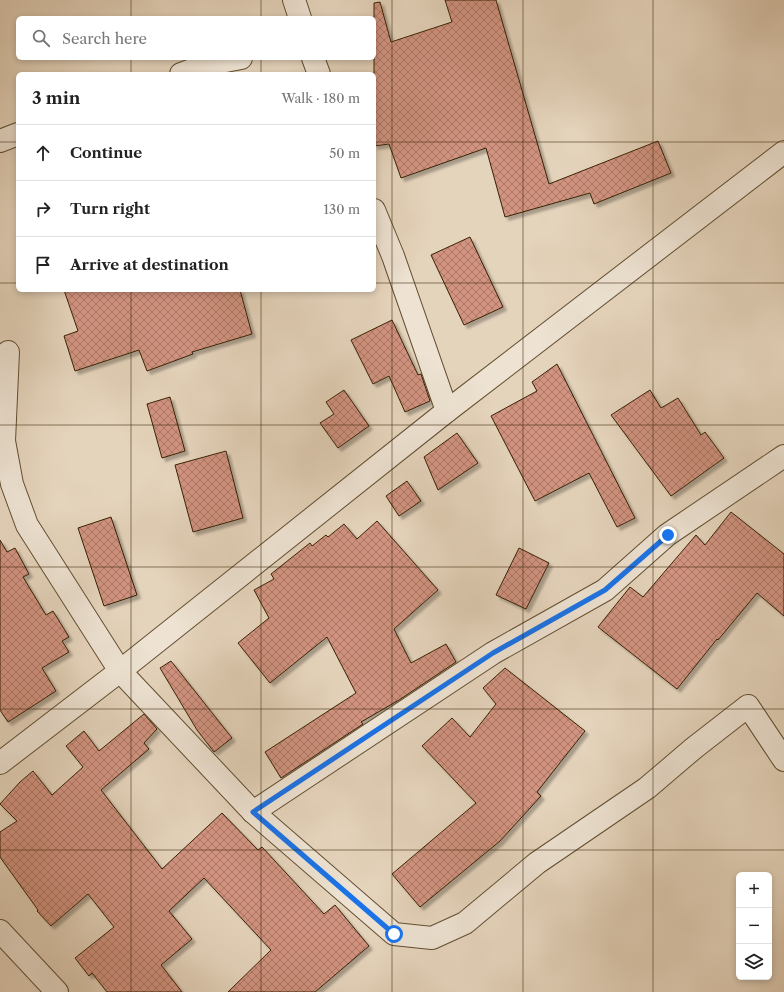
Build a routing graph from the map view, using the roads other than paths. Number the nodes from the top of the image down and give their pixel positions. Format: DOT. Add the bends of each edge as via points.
graph roads {
  1 [pos="294,0"];
  2 [pos="299,16"];
  3 [pos="231,60"];
  4 [pos="314,60"];
  5 [pos="186,72"];
  6 [pos="318,72"];
  7 [pos="16,135"];
  8 [pos="0,141"];
  9 [pos="784,152"];
  10 [pos="376,215"];
  11 [pos="8,352"];
  12 [pos="448,411"];
  13 [pos="784,456"];
  14 [pos="120,671"];
  15 [pos="784,760"];
  16 [pos="0,763"];
  17 [pos="253,812"];
  18 [pos="0,931"];
  19 [pos="57,992"];
  1 -- 2 [label="street"];
  3 -- 5 [label="street"];
  4 -- 6 [label="street"];
  7 -- 8 [label="street"];
  9 -- 12 [label="street"];
  10 -- 12 [label="street"];
  11 -- 14 [label="street" via="4,440 12,484 28,525"];
  12 -- 14 [label="street"];
  13 -- 17 [label="street" via="668,535 605,590 493,653"];
  14 -- 16 [label="street"];
  14 -- 17 [label="street"];
  15 -- 17 [label="street" via="748,706 647,788 537,863 465,923 432,938 394,934"];
  18 -- 19 [label="street"];
}
